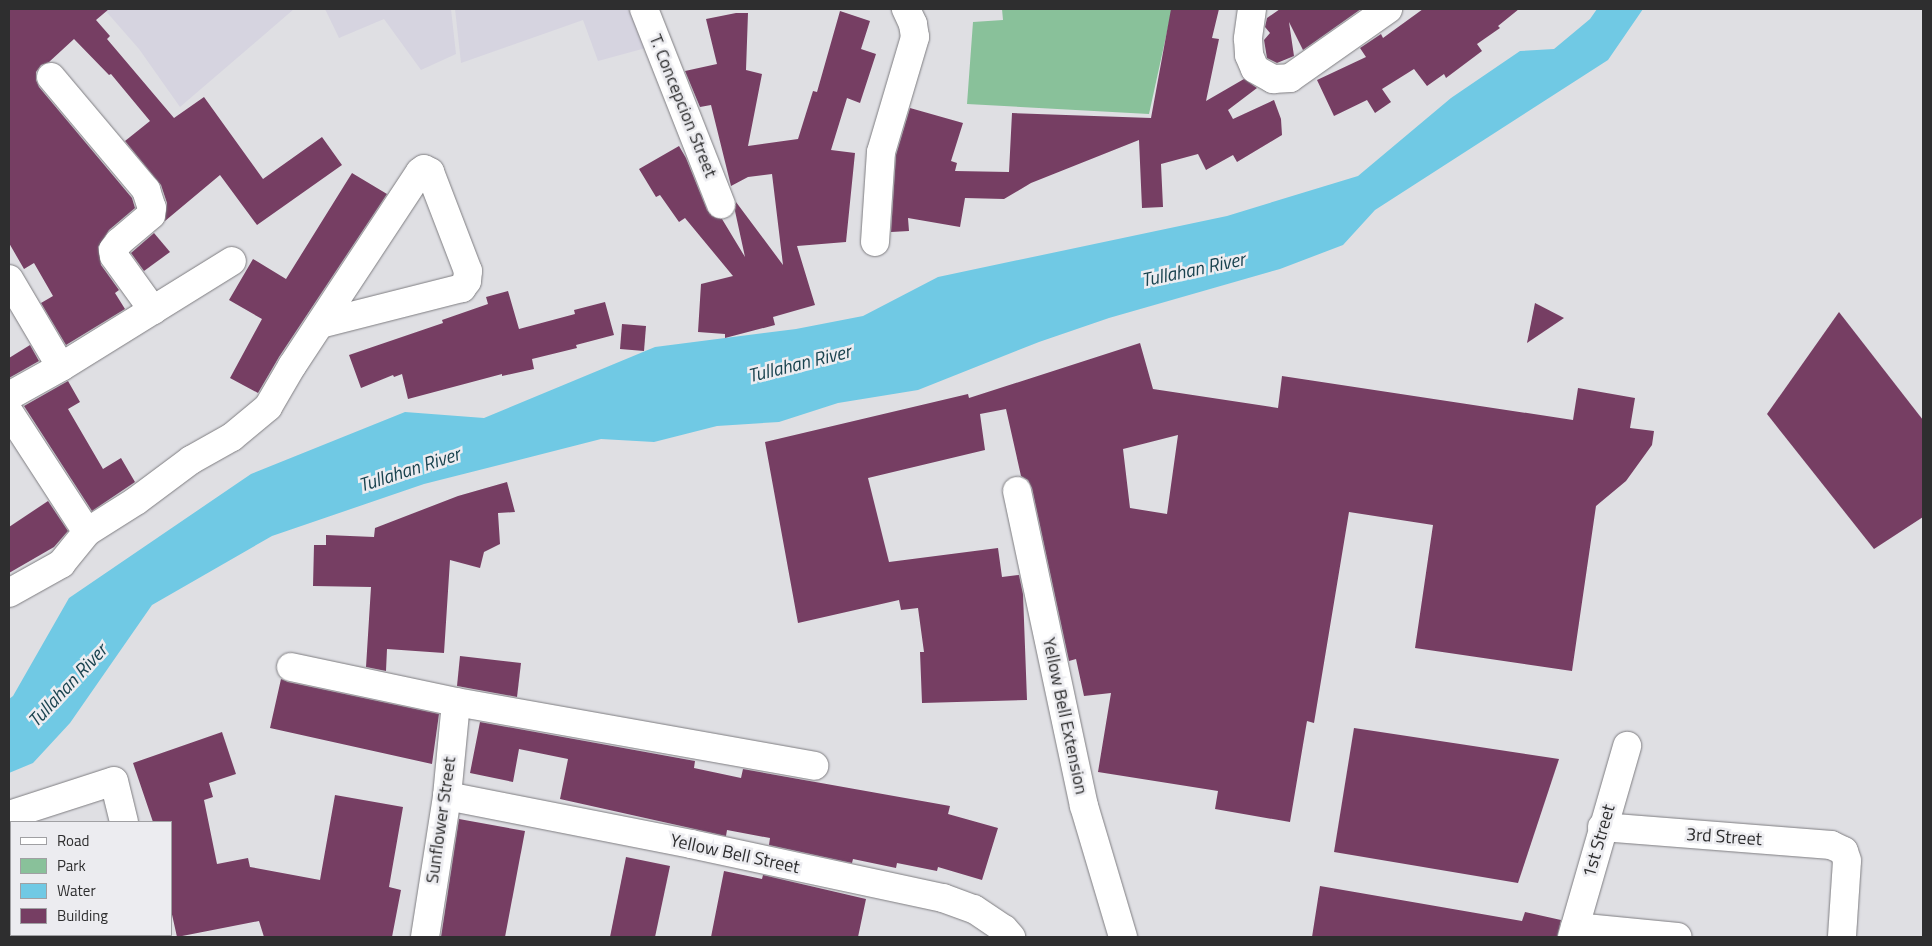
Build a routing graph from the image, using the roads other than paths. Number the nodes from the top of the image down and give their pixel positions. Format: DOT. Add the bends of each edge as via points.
graph roads {
  1 [pos="644,9"];
  2 [pos="906,9"];
  3 [pos="1252,9"];
  4 [pos="1388,9"];
  5 [pos="51,76"];
  6 [pos="721,204"];
  7 [pos="876,242"];
  8 [pos="232,261"];
  9 [pos="9,279"];
  10 [pos="153,310"];
  11 [pos="320,324"];
  12 [pos="61,367"];
  13 [pos="9,396"];
  14 [pos="9,412"];
  15 [pos="1017,491"];
  16 [pos="87,532"];
  17 [pos="9,593"];
  18 [pos="291,667"];
  19 [pos="456,702"];
  20 [pos="1627,746"];
  21 [pos="814,766"];
  22 [pos="447,796"];
  23 [pos="9,815"];
  24 [pos="124,821"];
  25 [pos="1602,827"];
  26 [pos="1573,932"];
  27 [pos="425,937"];
  28 [pos="1011,937"];
  29 [pos="1123,937"];
  30 [pos="1678,937"];
  31 [pos="1842,937"];
  1 -- 6 [label="street, T. Concepcion Street"];
  2 -- 7 [label="street" via="914,36 880,152"];
  3 -- 4 [label="street" via="1249,55 1255,69 1273,79 1290,78"];
  5 -- 10 [label="street" via="146,190 151,215 113,250"];
  8 -- 10 [label="street"];
  9 -- 12 [label="street"];
  10 -- 12 [label="street"];
  11 -- 11 [label="street" via="420,172 424,169 430,172 468,271 462,288"];
  11 -- 16 [label="street" via="268,407 232,436"];
  12 -- 13 [label="street"];
  14 -- 16 [label="street"];
  15 -- 29 [label="street, Yellow Bell Extension" via="1084,806"];
  16 -- 17 [label="street" via="61,564"];
  18 -- 19 [label="street"];
  19 -- 21 [label="street"];
  19 -- 22 [label="street, Sunflower Street"];
  20 -- 25 [label="street, 1st Street"];
  22 -- 27 [label="street, Sunflower Street"];
  22 -- 28 [label="street, Yellow Bell Street" via="943,898 974,908"];
  23 -- 24 [label="street" via="114,781"];
  25 -- 26 [label="street, 1st Street"];
  25 -- 31 [label="street, 3rd Street" via="1831,845 1844,851 1848,861"];
  26 -- 30 [label="street"];
}
